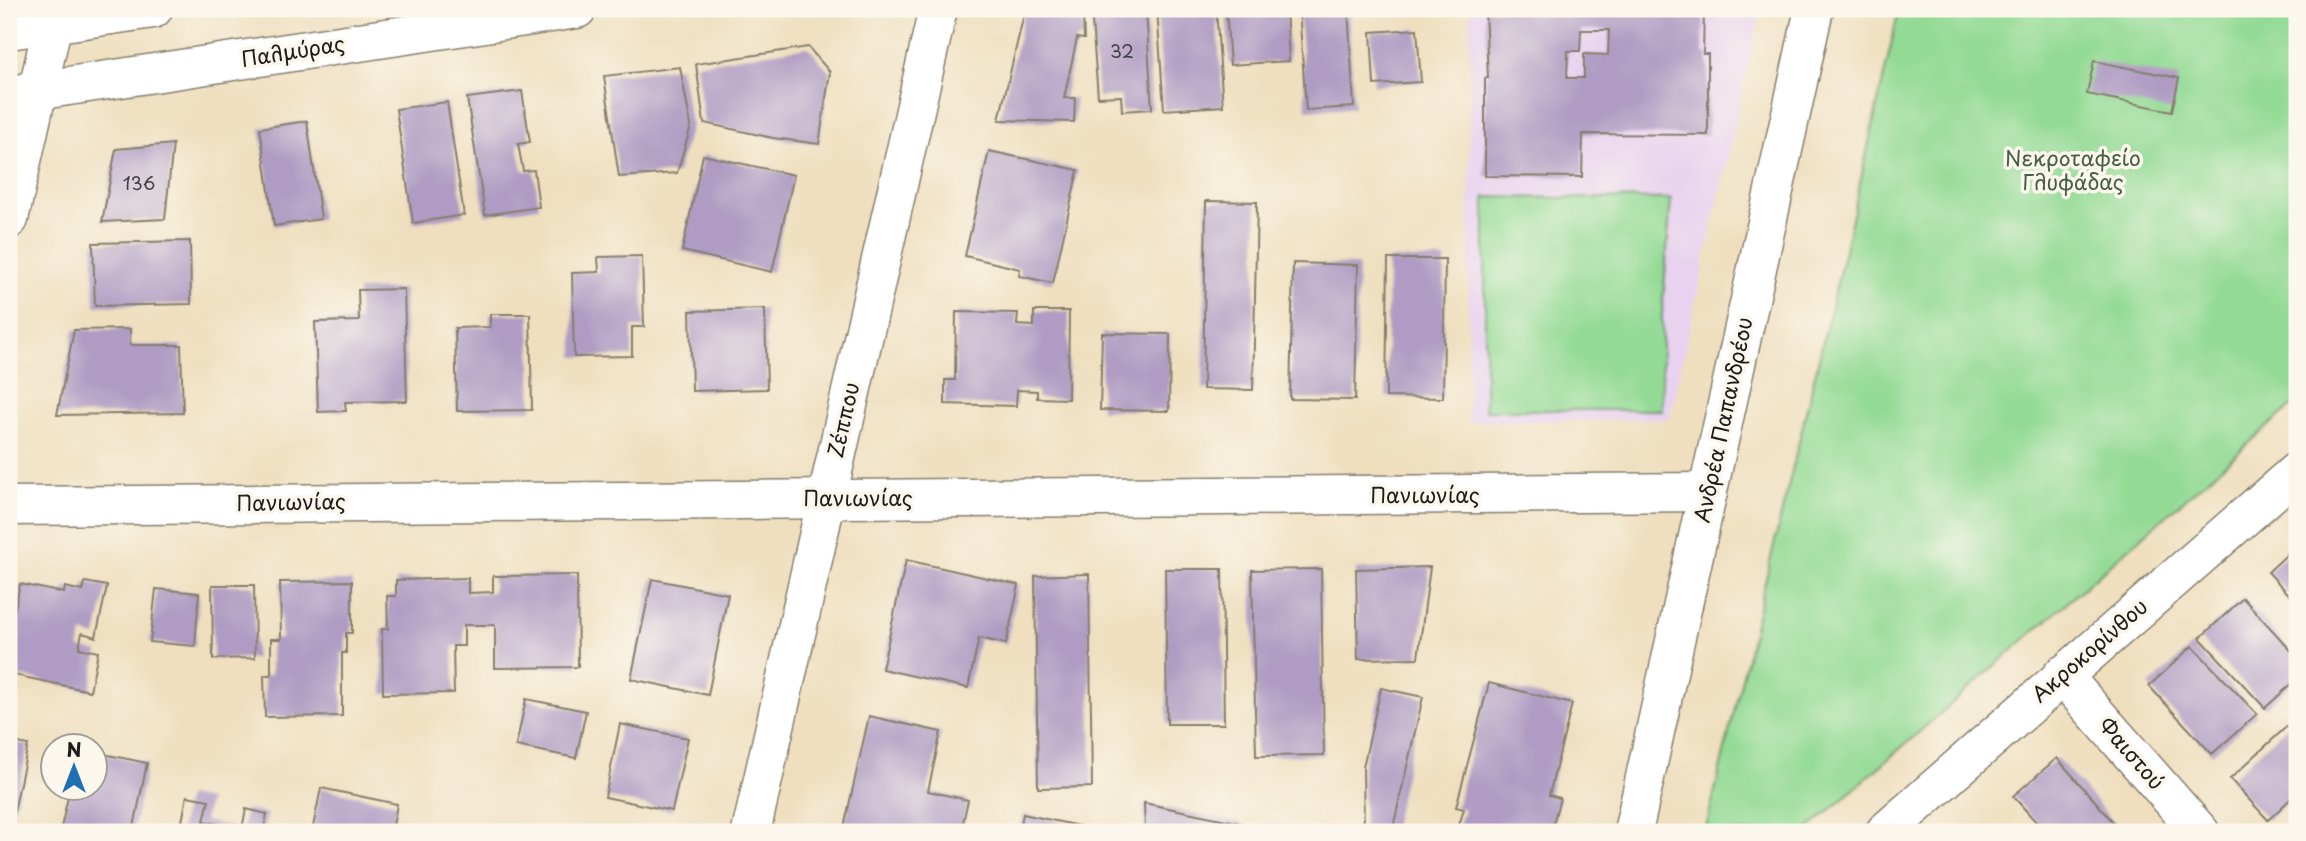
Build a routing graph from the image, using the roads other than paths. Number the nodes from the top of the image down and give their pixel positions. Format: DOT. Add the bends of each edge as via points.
graph roads {
  1 [pos="152,9"];
  2 [pos="578,9"];
  3 [pos="938,9"];
  4 [pos="1814,9"];
  5 [pos="55,16"];
  6 [pos="9,30"];
  7 [pos="24,92"];
  8 [pos="9,219"];
  9 [pos="2297,471"];
  10 [pos="1708,492"];
  11 [pos="827,499"];
  12 [pos="9,506"];
  13 [pos="2062,675"];
  14 [pos="751,832"];
  15 [pos="1633,832"];
  16 [pos="1885,832"];
  17 [pos="2200,832"];
  1 -- 5 [label="street"];
  2 -- 7 [label="street, Παλμύρας"];
  3 -- 11 [label="street, Ζέππου"];
  4 -- 10 [label="street, Ανδρέα Παπανδρέου"];
  5 -- 6 [label="street"];
  5 -- 7 [label="street"];
  7 -- 8 [label="street"];
  9 -- 13 [label="street, Ακροκορίνθου"];
  10 -- 11 [label="street, Πανιωνίας"];
  10 -- 15 [label="street, Ανδρέα Παπανδρέου"];
  11 -- 12 [label="street, Πανιωνίας"];
  11 -- 14 [label="street, Ζέππου"];
  13 -- 16 [label="street, Ακροκορίνθου"];
  13 -- 17 [label="street, Φαιστού"];
}
